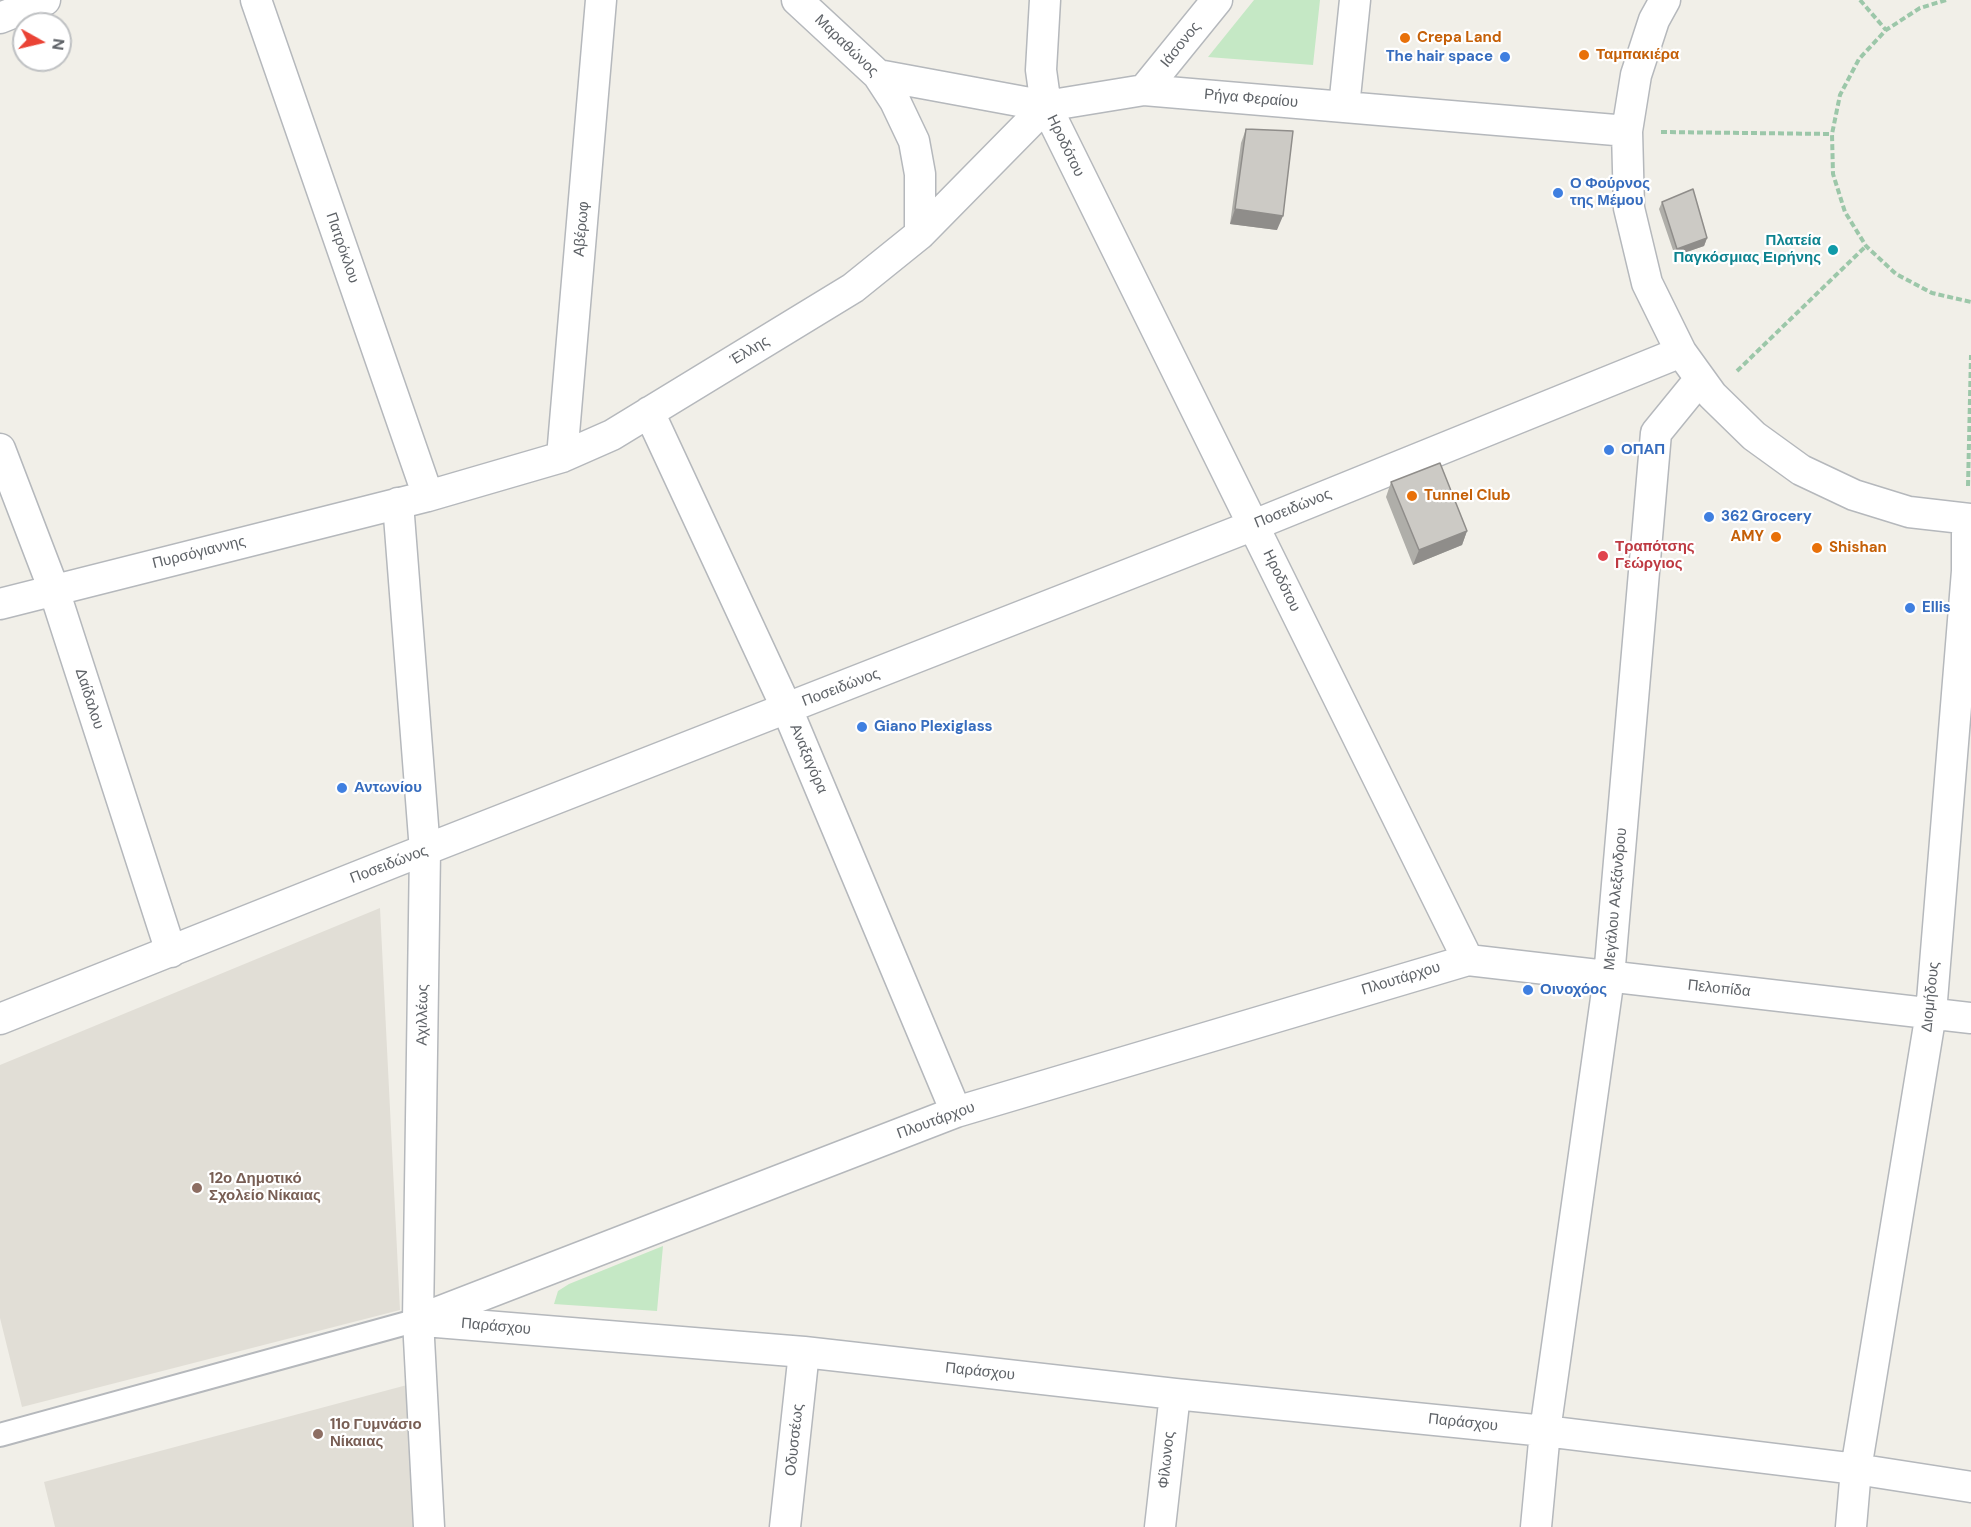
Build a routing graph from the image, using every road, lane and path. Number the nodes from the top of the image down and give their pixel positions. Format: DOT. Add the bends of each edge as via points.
graph roads {
  1 [pos="45,0"];
  2 [pos="256,0"];
  3 [pos="601,0"];
  4 [pos="797,0"];
  5 [pos="1044,0"];
  6 [pos="1217,0"];
  7 [pos="1355,0"];
  8 [pos="1665,0"];
  9 [pos="1860,0"];
  10 [pos="1946,0"];
  11 [pos="0,18"];
  12 [pos="1886,30"];
  13 [pos="878,75"];
  14 [pos="1144,90"];
  15 [pos="1046,106"];
  16 [pos="1344,107"];
  17 [pos="1627,131"];
  18 [pos="1832,134"];
  19 [pos="920,234"];
  20 [pos="1866,246"];
  21 [pos="1971,302"];
  22 [pos="1681,352"];
  23 [pos="1971,355"];
  24 [pos="1706,387"];
  25 [pos="649,412"];
  26 [pos="0,448"];
  27 [pos="562,458"];
  28 [pos="428,496"];
  29 [pos="398,503"];
  30 [pos="1969,520"];
  31 [pos="1254,525"];
  32 [pos="54,590"];
  33 [pos="0,604"];
  34 [pos="787,709"];
  35 [pos="425,851"];
  36 [pos="171,952"];
  37 [pos="1468,960"];
  38 [pos="1609,977"];
  39 [pos="1931,1013"];
  40 [pos="1971,1018"];
  41 [pos="0,1019"];
  42 [pos="956,1112"];
  43 [pos="418,1320"];
  44 [pos="804,1352"];
  45 [pos="1175,1394"];
  46 [pos="1545,1431"];
  47 [pos="0,1435"];
  48 [pos="1856,1469"];
  49 [pos="1971,1487"];
  50 [pos="429,1527"];
  51 [pos="785,1527"];
  52 [pos="1160,1527"];
  53 [pos="1536,1527"];
  54 [pos="1851,1527"];
  1 -- 11 [label="street"];
  2 -- 28 [label="street, Πατρόκλου"];
  3 -- 27 [label="street, Αβέρωφ"];
  4 -- 13 [label="street, Μαραθώνος"];
  5 -- 15 [label="street, Ηροδότου" via="1041,70"];
  6 -- 14 [label="street, Ιάσονος"];
  7 -- 16 [label="street"];
  8 -- 17 [label="street" via="1654,20 1636,75"];
  9 -- 12 [label="path"];
  10 -- 12 [label="path" via="1920,8"];
  12 -- 18 [label="path" via="1859,59 1840,95"];
  13 -- 15 [label="street, Ρήγα Φεραίου"];
  13 -- 19 [label="street, Μαραθώνος" via="914,141 920,174"];
  14 -- 15 [label="street, Ρήγα Φεραίου"];
  14 -- 16 [label="street, Ρήγα Φεραίου"];
  15 -- 19 [label="street, Έλλης"];
  15 -- 31 [label="street, Ηροδότου"];
  16 -- 17 [label="street, Ρήγα Φεραίου"];
  17 -- 18 [label="path"];
  17 -- 22 [label="street" via="1629,208 1647,283"];
  18 -- 20 [label="path" via="1833,174 1845,212"];
  19 -- 25 [label="street, Έλλης" via="854,288"];
  20 -- 21 [label="path" via="1896,274 1932,293"];
  20 -- 24 [label="path"];
  22 -- 24 [label="street"];
  22 -- 31 [label="street, Ποσειδώνος"];
  23 -- 30 [label="path"];
  24 -- 30 [label="street" via="1754,436 1802,470 1854,495 1910,512"];
  24 -- 38 [label="street, Μεγάλου Αλεξάνδρου" via="1656,433"];
  25 -- 27 [label="street, Έλλης" via="612,435"];
  25 -- 34 [label="street, Αναξαγόρα"];
  26 -- 32 [label="street, Δαίδαλου"];
  27 -- 28 [label="street, Έλλης"];
  28 -- 29 [label="street, Έλλης"];
  29 -- 32 [label="street, Πυρσόγιαννης"];
  29 -- 35 [label="street, Αχιλλέως"];
  30 -- 39 [label="street, Διομήδους"];
  31 -- 34 [label="street, Ποσειδώνος"];
  31 -- 37 [label="street, Ηροδότου"];
  32 -- 33 [label="street, Πυρσόγιαννης"];
  32 -- 36 [label="street, Δαίδαλου"];
  34 -- 35 [label="street, Ποσειδώνος"];
  34 -- 42 [label="street, Αναξαγόρα"];
  35 -- 36 [label="street, Ποσειδώνος"];
  35 -- 43 [label="street, Αχιλλέως"];
  36 -- 41 [label="street, Ποσειδώνος"];
  37 -- 38 [label="street, Πελοπίδα"];
  37 -- 42 [label="street, Πλουτάρχου"];
  38 -- 39 [label="street, Πελοπίδα"];
  38 -- 46 [label="street, Μεγάλου Αλεξάνδρου"];
  39 -- 40 [label="street, Πελοπίδα"];
  39 -- 48 [label="street, Διομήδους"];
  42 -- 43 [label="street, Πλουτάρχου"];
  43 -- 44 [label="street, Παράσχου"];
  43 -- 47 [label="street, Παράσχου"];
  43 -- 50 [label="street, Αχιλλέως"];
  44 -- 45 [label="street, Παράσχου"];
  44 -- 51 [label="street, Οδυσσέως"];
  45 -- 46 [label="street, Παράσχου"];
  45 -- 52 [label="street, Φίλωνος"];
  46 -- 48 [label="street, Παράσχου"];
  46 -- 53 [label="street, Μεγάλου Αλεξάνδρου"];
  48 -- 49 [label="street, Παράσχου"];
  48 -- 54 [label="street, Διομήδους"];
}
